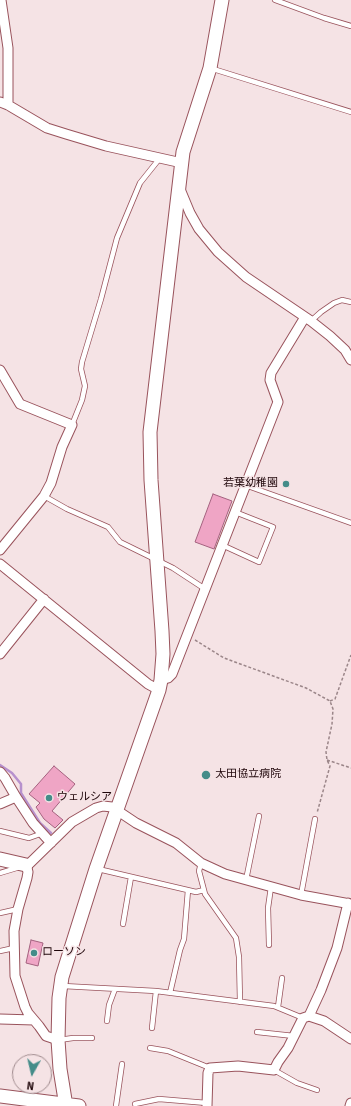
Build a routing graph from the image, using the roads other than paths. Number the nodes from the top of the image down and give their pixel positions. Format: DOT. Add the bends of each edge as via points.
graph roads {
  1 [pos="1,0"];
  2 [pos="222,0"];
  3 [pos="275,0"];
  4 [pos="351,26"];
  5 [pos="210,68"];
  6 [pos="4,103"];
  7 [pos="351,112"];
  8 [pos="160,158"];
  9 [pos="182,163"];
  10 [pos="180,189"];
  11 [pos="351,302"];
  12 [pos="308,319"];
  13 [pos="351,360"];
  14 [pos="0,370"];
  15 [pos="0,382"];
  16 [pos="9,386"];
  17 [pos="72,424"];
  18 [pos="245,485"];
  19 [pos="44,496"];
  20 [pos="235,512"];
  21 [pos="351,523"];
  22 [pos="222,545"];
  23 [pos="0,550"];
  24 [pos="157,560"];
  25 [pos="0,564"];
  26 [pos="205,589"];
  27 [pos="44,599"];
  28 [pos="0,654"];
  29 [pos="160,685"];
  30 [pos="0,772"];
  31 [pos="16,797"];
  32 [pos="0,804"];
  33 [pos="117,810"];
  34 [pos="258,816"];
  35 [pos="315,819"];
  36 [pos="0,831"];
  37 [pos="43,833"];
  38 [pos="51,843"];
  39 [pos="0,859"];
  40 [pos="201,862"];
  41 [pos="26,866"];
  42 [pos="96,868"];
  43 [pos="0,873"];
  44 [pos="131,877"];
  45 [pos="246,880"];
  46 [pos="271,887"];
  47 [pos="188,890"];
  48 [pos="204,890"];
  49 [pos="302,895"];
  50 [pos="350,904"];
  51 [pos="18,909"];
  52 [pos="0,913"];
  53 [pos="123,924"];
  54 [pos="269,945"];
  55 [pos="14,948"];
  56 [pos="0,951"];
  57 [pos="282,978"];
  58 [pos="61,986"];
  59 [pos="115,989"];
  60 [pos="156,991"];
  61 [pos="170,993"];
  62 [pos="240,1002"];
  63 [pos="278,1008"];
  64 [pos="306,1017"];
  65 [pos="0,1019"];
  66 [pos="34,1020"];
  67 [pos="107,1022"];
  68 [pos="152,1028"];
  69 [pos="257,1032"];
  70 [pos="294,1036"];
  71 [pos="92,1038"];
  72 [pos="351,1039"];
  73 [pos="58,1040"];
  74 [pos="150,1048"];
  75 [pos="122,1064"];
  76 [pos="210,1068"];
  77 [pos="274,1070"];
  78 [pos="317,1090"];
  79 [pos="0,1096"];
  80 [pos="135,1104"];
  81 [pos="66,1105"];
  82 [pos="207,1105"];
  83 [pos="79,1106"];
  84 [pos="116,1106"];
  1 -- 6 [label="street" via="8,48"];
  2 -- 5 [label="street"];
  3 -- 4 [label="lane"];
  5 -- 7 [label="lane"];
  5 -- 9 [label="street"];
  6 -- 8 [label="street" via="47,128 106,146"];
  8 -- 9 [label="street"];
  8 -- 17 [label="lane" via="140,183 117,238 82,362 85,386"];
  9 -- 10 [label="street"];
  10 -- 12 [label="street" via="199,229 218,252 246,277"];
  10 -- 24 [label="street" via="150,432"];
  11 -- 12 [label="lane" via="342,300 334,303"];
  12 -- 13 [label="street" via="345,350"];
  12 -- 18 [label="street" via="271,373 270,380 278,402"];
  14 -- 16 [label="street"];
  15 -- 16 [label="lane"];
  16 -- 17 [label="street" via="20,404"];
  17 -- 19 [label="street"];
  18 -- 20 [label="street"];
  18 -- 21 [label="lane"];
  19 -- 23 [label="street"];
  19 -- 24 [label="lane" via="108,527 120,542"];
  20 -- 22 [label="street"];
  20 -- 22 [label="lane" via="273,527 259,562"];
  22 -- 26 [label="street"];
  24 -- 26 [label="lane"];
  24 -- 29 [label="street" via="162,639"];
  25 -- 27 [label="street"];
  26 -- 29 [label="street" via="172,674"];
  27 -- 28 [label="street"];
  27 -- 29 [label="street" via="151,686"];
  29 -- 33 [label="street"];
  30 -- 31 [label="street"];
  31 -- 32 [label="street"];
  31 -- 37 [label="street"];
  33 -- 38 [label="street" via="106,806 96,808 72,822"];
  33 -- 40 [label="street" via="136,823 176,842"];
  33 -- 42 [label="street"];
  34 -- 45 [label="lane"];
  35 -- 49 [label="lane"];
  36 -- 37 [label="lane" via="29,838"];
  37 -- 38 [label="street"];
  38 -- 41 [label="street"];
  39 -- 41 [label="street"];
  40 -- 45 [label="street" via="218,872"];
  40 -- 48 [label="lane" via="199,871"];
  41 -- 43 [label="lane"];
  41 -- 51 [label="street" via="27,878"];
  42 -- 44 [label="lane"];
  42 -- 58 [label="street"];
  44 -- 47 [label="lane"];
  44 -- 53 [label="lane"];
  45 -- 46 [label="street"];
  46 -- 49 [label="street"];
  46 -- 54 [label="lane" via="268,908"];
  47 -- 48 [label="lane"];
  47 -- 61 [label="lane" via="184,939"];
  48 -- 62 [label="lane" via="236,938"];
  49 -- 50 [label="street"];
  50 -- 64 [label="street" via="337,948"];
  51 -- 52 [label="lane"];
  51 -- 55 [label="street"];
  55 -- 56 [label="lane"];
  55 -- 66 [label="street" via="16,982 25,1007"];
  57 -- 63 [label="lane"];
  58 -- 59 [label="lane"];
  58 -- 73 [label="street"];
  59 -- 60 [label="lane"];
  59 -- 67 [label="lane" via="109,1005"];
  60 -- 61 [label="lane"];
  60 -- 68 [label="lane"];
  61 -- 62 [label="lane"];
  62 -- 63 [label="lane"];
  63 -- 64 [label="lane"];
  64 -- 70 [label="street"];
  64 -- 72 [label="street" via="324,1021"];
  65 -- 66 [label="street"];
  66 -- 73 [label="street" via="46,1036"];
  69 -- 70 [label="lane"];
  70 -- 77 [label="street"];
  71 -- 73 [label="lane"];
  73 -- 81 [label="street"];
  74 -- 76 [label="lane" via="168,1051"];
  75 -- 84 [label="lane"];
  76 -- 77 [label="street" via="238,1066"];
  76 -- 82 [label="street"];
  77 -- 78 [label="lane" via="297,1083"];
  79 -- 81 [label="street"];
  80 -- 82 [label="lane" via="160,1099"];
  81 -- 83 [label="street"];
}
